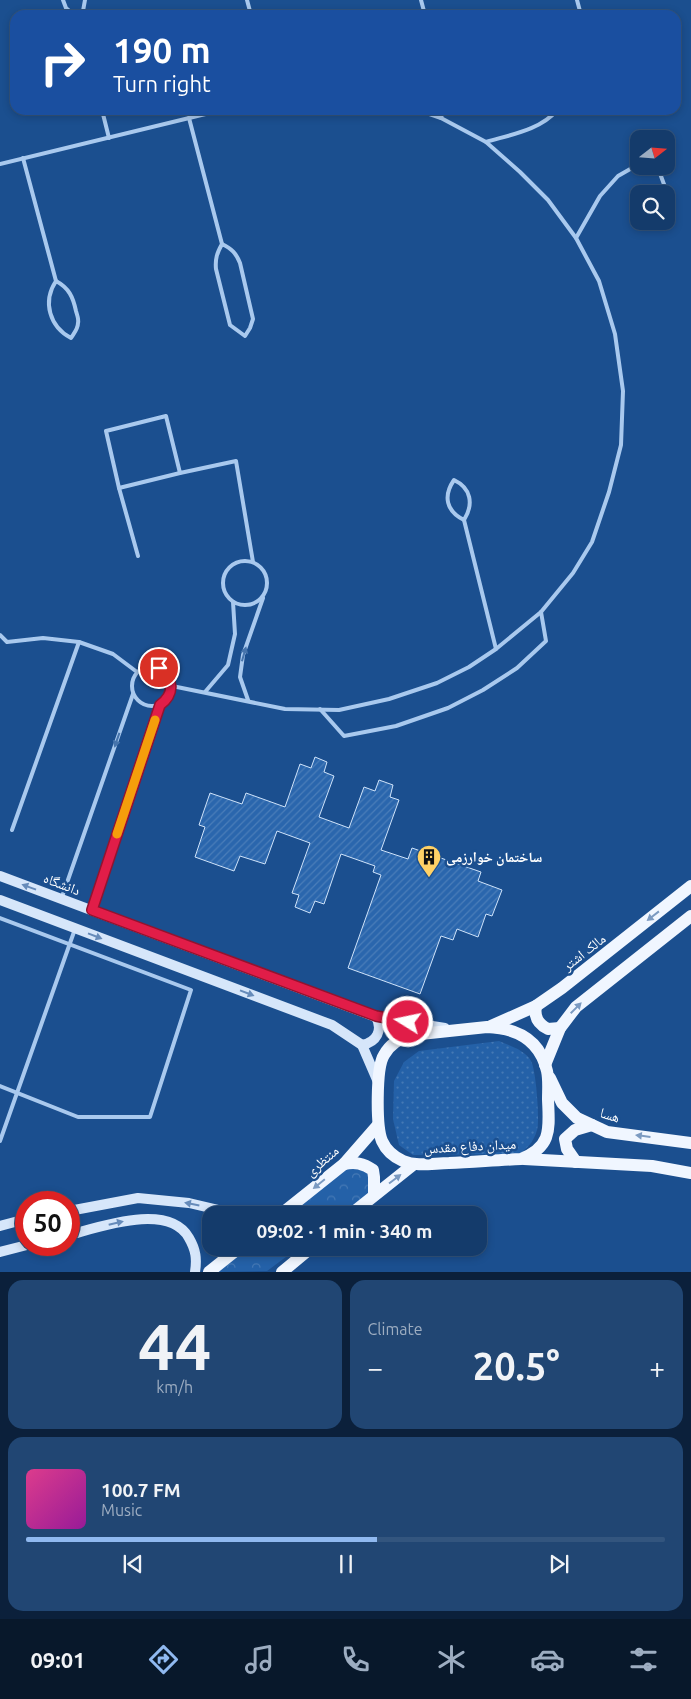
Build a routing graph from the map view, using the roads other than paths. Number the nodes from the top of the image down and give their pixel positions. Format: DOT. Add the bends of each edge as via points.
graph roads {
  1 [pos="103,115"];
  2 [pos="202,115"];
  3 [pos="432,115"];
  4 [pos="442,115"];
  5 [pos="553,115"];
  6 [pos="190,118"];
  7 [pos="441,118"];
  8 [pos="108,138"];
  9 [pos="486,142"];
  10 [pos="23,158"];
  11 [pos="0,164"];
  12 [pos="630,169"];
  13 [pos="576,238"];
  14 [pos="222,244"];
  15 [pos="56,281"];
  16 [pos="180,472"];
  17 [pos="119,488"];
  18 [pos="464,520"];
  19 [pos="138,556"];
  20 [pos="253,562"];
  21 [pos="265,592"];
  22 [pos="233,602"];
  23 [pos="541,612"];
  24 [pos="0,635"];
  25 [pos="79,642"];
  26 [pos="496,648"];
  27 [pos="137,672"];
  28 [pos="172,686"];
  29 [pos="205,692"];
  30 [pos="133,694"];
  31 [pos="248,700"];
  32 [pos="160,705"];
  33 [pos="320,710"];
  34 [pos="12,830"];
  35 [pos="0,876"];
  36 [pos="691,886"];
  37 [pos="61,899"];
  38 [pos="0,900"];
  39 [pos="92,910"];
  40 [pos="691,916"];
  41 [pos="0,918"];
  42 [pos="75,928"];
  43 [pos="70,944"];
  44 [pos="536,1006"];
  45 [pos="376,1016"];
  46 [pos="488,1027"];
  47 [pos="560,1028"];
  48 [pos="456,1030"];
  49 [pos="362,1045"];
  50 [pos="546,1069"];
  51 [pos="378,1083"];
  52 [pos="0,1086"];
  53 [pos="17,1094"];
  54 [pos="378,1125"];
  55 [pos="592,1125"];
  56 [pos="0,1141"];
  57 [pos="691,1143"];
  58 [pos="521,1159"];
  59 [pos="576,1162"];
  60 [pos="344,1164"];
  61 [pos="414,1164"];
  62 [pos="691,1173"];
  63 [pos="374,1195"];
  64 [pos="202,1206"];
  65 [pos="291,1206"];
  66 [pos="361,1206"];
  67 [pos="80,1209"];
  68 [pos="15,1223"];
  69 [pos="0,1226"];
  70 [pos="80,1232"];
  71 [pos="15,1248"];
  72 [pos="0,1252"];
  73 [pos="229,1256"];
  74 [pos="301,1256"];
  75 [pos="195,1272"];
  76 [pos="210,1272"];
  77 [pos="282,1272"];
  1 -- 8 [label="lane"];
  2 -- 6 [label="lane"];
  3 -- 7 [label="lane"];
  4 -- 7 [label="lane"];
  5 -- 9 [label="lane" via="529,129"];
  6 -- 8 [label="lane"];
  6 -- 14 [label="lane"];
  7 -- 9 [label="lane"];
  8 -- 10 [label="lane"];
  9 -- 13 [label="lane" via="548,200"];
  10 -- 11 [label="lane"];
  10 -- 15 [label="lane"];
  12 -- 13 [label="lane" via="618,176 600,196"];
  13 -- 23 [label="lane" via="598,281 615,334 623,391 621,445 592,542 573,573"];
  14 -- 14 [label="lane" via="215,260 218,279 230,325 245,336 253,319 240,263 231,248"];
  15 -- 15 [label="lane" via="48,298 49,307 56,327 71,338 79,321 74,300 70,292"];
  16 -- 17 [label="lane"];
  16 -- 17 [label="lane" via="166,416 123,427 106,432"];
  16 -- 20 [label="lane" via="236,462"];
  17 -- 19 [label="lane"];
  18 -- 18 [label="lane" via="470,497 461,483 454,480 447,494 448,503 456,516"];
  18 -- 26 [label="lane"];
  20 -- 21 [label="lane" via="259,565 266,578"];
  20 -- 22 [label="lane" via="238,561 223,576 224,591"];
  21 -- 22 [label="lane" via="261,599 248,605"];
  31 -- 21 [label="lane, one-way" via="240,676 243,655"];
  22 -- 29 [label="lane" via="235,634 228,665"];
  23 -- 26 [label="lane"];
  23 -- 33 [label="lane" via="546,641 517,668 448,708 396,726 344,736"];
  24 -- 25 [label="lane" via="7,642 43,638"];
  25 -- 27 [label="lane" via="113,654"];
  25 -- 34 [label="lane"];
  26 -- 33 [label="lane" via="469,668 389,700 339,710"];
  27 -- 28 [label="lane" via="151,666 159,668 170,678"];
  27 -- 30 [label="lane" via="133,679"];
  28 -- 29 [label="lane"];
  28 -- 32 [label="lane" via="170,694"];
  29 -- 31 [label="lane"];
  30 -- 32 [label="lane" via="144,705"];
  30 -- 37 [label="lane, one-way"];
  31 -- 33 [label="lane" via="285,709"];
  32 -- 39 [label="lane"];
  37 -- 35 [label="main road, دانشگاه, one-way"];
  36 -- 44 [label="main road, مالک اشتر, one-way"];
  37 -- 39 [label="main road, دانشگاه"];
  38 -- 42 [label="main road"];
  39 -- 45 [label="main road, دانشگاه"];
  47 -- 40 [label="main road, one-way" via="576,1008"];
  41 -- 43 [label="lane"];
  42 -- 43 [label="lane"];
  42 -- 49 [label="main road, one-way" via="332,1025"];
  43 -- 53 [label="lane"];
  43 -- 53 [label="lane" via="192,990 150,1117 78,1117"];
  44 -- 46 [label="main road, مالک اشتر"];
  44 -- 47 [label="main road" via="536,1017 543,1027"];
  45 -- 48 [label="main road, دانشگاه"];
  45 -- 49 [label="main road" via="380,1027 376,1038"];
  46 -- 48 [label="main road, میدان دفاع مقدس"];
  46 -- 50 [label="main road, میدان دفاع مقدس" via="520,1033 533,1043"];
  47 -- 50 [label="main road"];
  48 -- 51 [label="main road, میدان دفاع مقدس" via="400,1039 383,1056 378,1067"];
  49 -- 51 [label="main road"];
  50 -- 55 [label="main road, هسا" via="562,1103 577,1118"];
  50 -- 58 [label="main road, میدان دفاع مقدس" via="549,1130 539,1148"];
  51 -- 54 [label="main road, میدان دفاع مقدس"];
  52 -- 53 [label="lane"];
  53 -- 56 [label="lane"];
  54 -- 60 [label="main road, منتظری"];
  54 -- 61 [label="main road, میدان دفاع مقدس" via="387,1149 395,1157"];
  57 -- 55 [label="main road, هسا, one-way" via="606,1132"];
  55 -- 59 [label="main road" via="575,1130 565,1139 567,1149"];
  58 -- 59 [label="main road"];
  58 -- 61 [label="main road, میدان دفاع مقدس"];
  59 -- 62 [label="main road" via="652,1166"];
  60 -- 63 [label="main road" via="363,1164 373,1170"];
  60 -- 65 [label="main road, منتظری, one-way"];
  63 -- 61 [label="main road, one-way"];
  63 -- 66 [label="main road"];
  64 -- 67 [label="main road, one-way" via="138,1198"];
  68 -- 69 [label="main road"];
  70 -- 75 [label="main road, one-way" via="123,1222 158,1219 172,1223 185,1231 192,1243 197,1258"];
  71 -- 72 [label="main road"];
  73 -- 76 [label="main road"];
  74 -- 77 [label="main road"];
}
